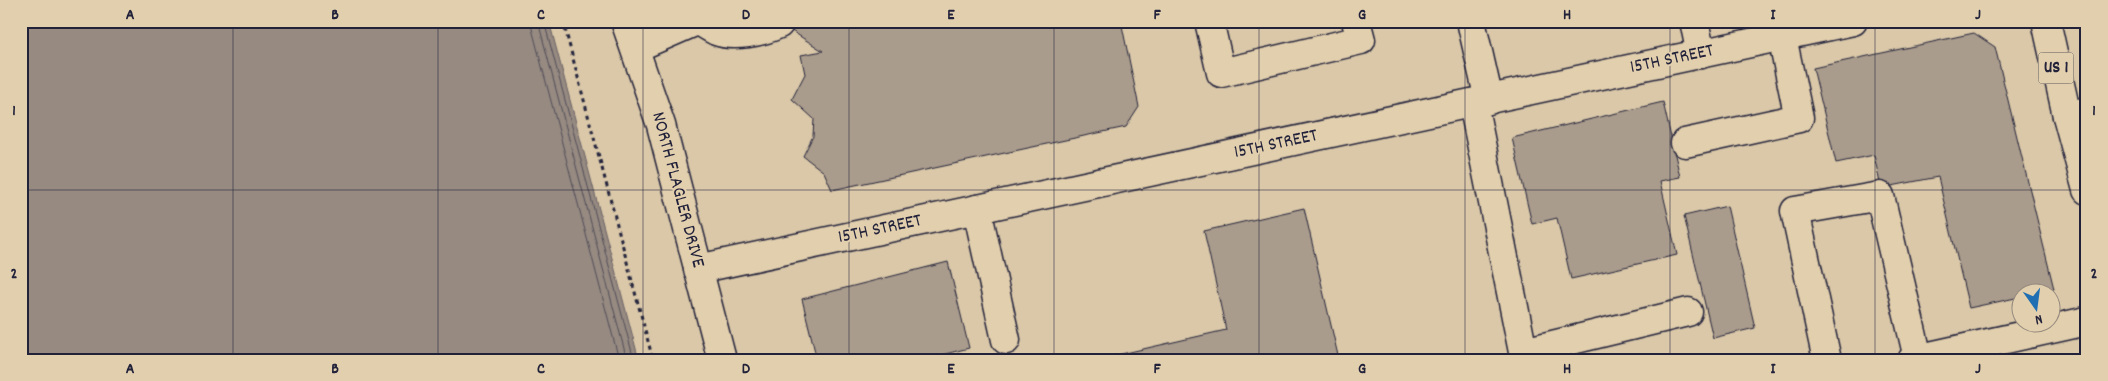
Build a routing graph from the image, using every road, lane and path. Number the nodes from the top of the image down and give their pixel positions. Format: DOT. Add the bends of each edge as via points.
graph roads {
  1 [pos="563,21"];
  2 [pos="625,21"];
  3 [pos="698,21"];
  4 [pos="1209,21"];
  5 [pos="1471,21"];
  6 [pos="1694,21"];
  7 [pos="1853,21"];
  8 [pos="2046,21"];
  9 [pos="779,24"];
  10 [pos="1358,31"];
  11 [pos="1782,37"];
  12 [pos="635,48"];
  13 [pos="1701,54"];
  14 [pos="1481,101"];
  15 [pos="2077,114"];
  16 [pos="1685,143"];
  17 [pos="2087,190"];
  18 [pos="977,209"];
  19 [pos="698,269"];
  20 [pos="1688,312"];
  21 [pos="2087,321"];
  22 [pos="1006,340"];
  23 [pos="1915,359"];
  24 [pos="652,360"];
  25 [pos="722,360"];
  26 [pos="1827,360"];
  1 -- 24 [label="path"];
  2 -- 12 [label="street, NORTH FLAGLER DRIVE"];
  3 -- 9 [label="street" via="718,31 736,34"];
  3 -- 12 [label="street"];
  4 -- 10 [label="street" via="1220,73"];
  5 -- 14 [label="street"];
  6 -- 13 [label="street"];
  7 -- 11 [label="street, 15TH STREET"];
  8 -- 15 [label="street, US 1"];
  11 -- 13 [label="street, 15TH STREET"];
  11 -- 16 [label="street" via="1800,118"];
  12 -- 19 [label="street, NORTH FLAGLER DRIVE" via="661,125"];
  13 -- 14 [label="street, 15TH STREET"];
  14 -- 18 [label="street, 15TH STREET"];
  14 -- 20 [label="street" via="1523,352"];
  15 -- 17 [label="street, US 1"];
  18 -- 19 [label="street, 15TH STREET"];
  18 -- 22 [label="street"];
  19 -- 25 [label="street, NORTH FLAGLER DRIVE"];
  21 -- 23 [label="street"];
  23 -- 26 [label="street" via="1880,196 1795,211"];
}
